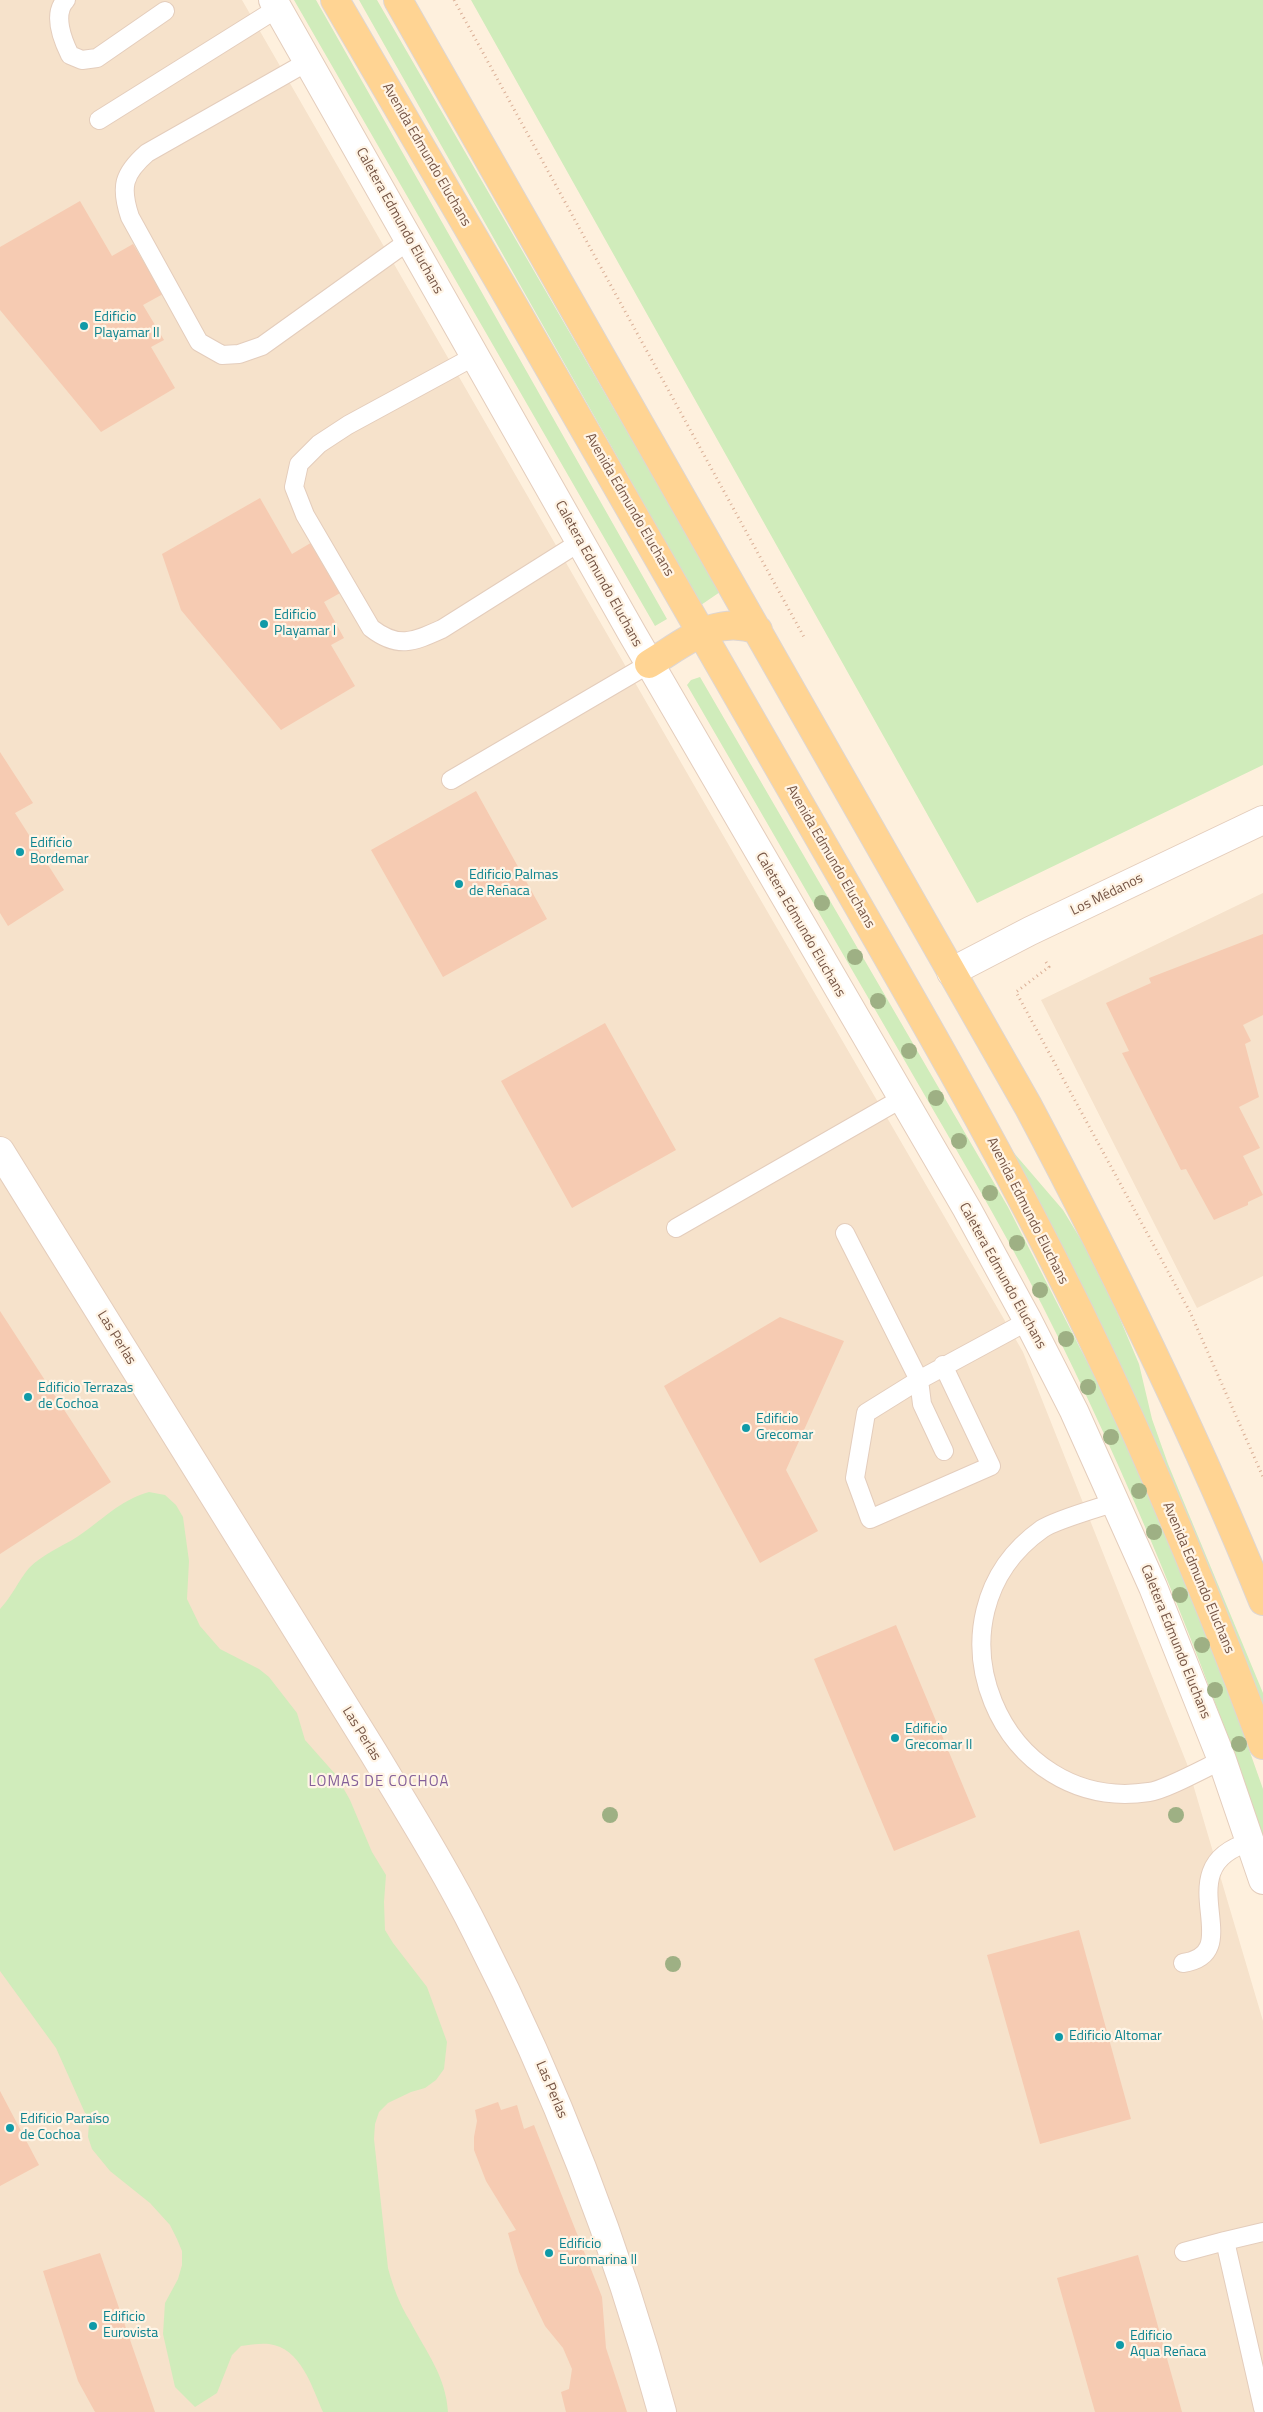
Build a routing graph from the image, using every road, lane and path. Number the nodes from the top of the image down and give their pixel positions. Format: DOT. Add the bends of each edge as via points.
graph roads {
  1 [pos="66,0"];
  2 [pos="335,0"];
  3 [pos="398,0"];
  4 [pos="454,0"];
  5 [pos="276,4"];
  6 [pos="165,11"];
  7 [pos="309,61"];
  8 [pos="99,120"];
  9 [pos="410,240"];
  10 [pos="475,356"];
  11 [pos="580,542"];
  12 [pos="758,630"];
  13 [pos="703,632"];
  14 [pos="808,643"];
  15 [pos="649,664"];
  16 [pos="451,780"];
  17 [pos="1263,820"];
  18 [pos="1030,932"];
  19 [pos="951,972"];
  20 [pos="902,1099"];
  21 [pos="0,1151"];
  22 [pos="676,1228"];
  23 [pos="845,1233"];
  24 [pos="1028,1321"];
  25 [pos="943,1365"];
  26 [pos="919,1380"];
  27 [pos="944,1451"];
  28 [pos="1263,1477"];
  29 [pos="1116,1502"];
  30 [pos="1263,1601"];
  31 [pos="1263,1745"];
  32 [pos="1222,1760"];
  33 [pos="1250,1842"];
  34 [pos="1263,1880"];
  35 [pos="1182,1964"];
  36 [pos="1263,2232"];
  37 [pos="1225,2241"];
  38 [pos="1184,2252"];
  39 [pos="1263,2408"];
  40 [pos="662,2412"];
  1 -- 6 [label="lane" via="60,17 62,37 70,55 82,60 97,58"];
  2 -- 13 [label="main road, Avenida Edmundo Eluchans"];
  3 -- 12 [label="main road"];
  4 -- 14 [label="path"];
  5 -- 7 [label="street, Caletera Edmundo Eluchans"];
  5 -- 8 [label="lane"];
  7 -- 9 [label="street, Caletera Edmundo Eluchans"];
  7 -- 9 [label="lane" via="147,154 132,167 124,184 124,200 130,216 199,342 222,355 239,354 262,346"];
  9 -- 10 [label="street, Caletera Edmundo Eluchans"];
  10 -- 11 [label="street, Caletera Edmundo Eluchans"];
  10 -- 11 [label="lane" via="319,444 299,464 294,487 305,515 372,628 385,638 400,642 419,639 442,629"];
  11 -- 15 [label="street, Caletera Edmundo Eluchans"];
  12 -- 13 [label="main road" via="729,624"];
  12 -- 19 [label="main road"];
  13 -- 15 [label="main road"];
  13 -- 31 [label="main road, Avenida Edmundo Eluchans" via="984,1127 1055,1264 1177,1525"];
  15 -- 16 [label="lane"];
  15 -- 20 [label="street, Caletera Edmundo Eluchans"];
  17 -- 18 [label="street, Los Médanos"];
  18 -- 19 [label="street, Los Médanos"];
  18 -- 28 [label="path" via="1049,967 1016,992 1190,1312"];
  19 -- 30 [label="main road" via="1101,1242 1169,1382"];
  20 -- 22 [label="lane"];
  20 -- 24 [label="street, Caletera Edmundo Eluchans"];
  21 -- 40 [label="street, Las Perlas" via="422,1833 476,1931 526,2031 570,2134 610,2239"];
  23 -- 26 [label="lane"];
  24 -- 25 [label="lane"];
  24 -- 29 [label="street, Caletera Edmundo Eluchans"];
  25 -- 26 [label="lane"];
  25 -- 26 [label="lane" via="992,1466 870,1519 855,1478 866,1413"];
  26 -- 27 [label="lane" via="922,1404"];
  29 -- 32 [label="street, Caletera Edmundo Eluchans"];
  29 -- 32 [label="lane" via="1043,1528 1021,1548 1003,1572 990,1598 981,1656 986,1685 996,1712 1012,1737 1050,1772 1074,1784 1099,1791 1152,1792"];
  32 -- 33 [label="street, Caletera Edmundo Eluchans"];
  33 -- 34 [label="street, Caletera Edmundo Eluchans"];
  33 -- 35 [label="lane" via="1237,1846 1216,1862 1207,1888 1212,1940 1203,1956"];
  36 -- 37 [label="lane"];
  37 -- 38 [label="lane"];
  37 -- 39 [label="lane"];
}
